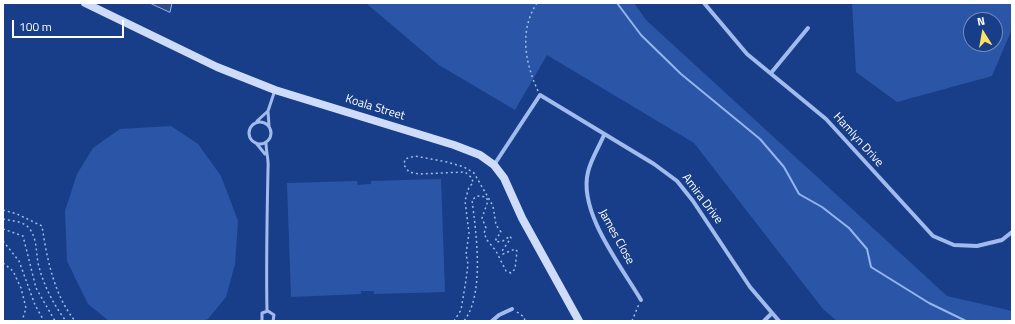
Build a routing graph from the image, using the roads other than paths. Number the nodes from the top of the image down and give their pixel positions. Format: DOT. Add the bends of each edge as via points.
graph roads {
  1 [pos="85,3"];
  2 [pos="704,3"];
  3 [pos="808,28"];
  4 [pos="771,73"];
  5 [pos="275,90"];
  6 [pos="268,112"];
  7 [pos="256,122"];
  8 [pos="269,126"];
  9 [pos="604,136"];
  10 [pos="266,142"];
  11 [pos="256,143"];
  12 [pos="266,154"];
  13 [pos="494,165"];
  14 [pos="1012,232"];
  15 [pos="641,300"];
  16 [pos="512,309"];
  17 [pos="267,311"];
  18 [pos="772,313"];
  19 [pos="262,321"];
  20 [pos="273,321"];
  21 [pos="492,321"];
  22 [pos="579,321"];
  23 [pos="764,321"];
  24 [pos="779,321"];
  1 -- 5 [label="street, Koala Street" via="217,67"];
  2 -- 4 [label="street, Hamlyn Drive" via="747,54"];
  3 -- 4 [label="street"];
  4 -- 14 [label="street, Hamlyn Drive" via="826,119 934,236 954,245 977,246 1002,240"];
  5 -- 6 [label="lane"];
  5 -- 13 [label="street, Koala Street" via="473,152"];
  6 -- 7 [label="lane"];
  6 -- 8 [label="lane"];
  7 -- 8 [label="lane" via="263,122"];
  7 -- 11 [label="lane" via="249,133"];
  8 -- 10 [label="lane" via="270,136"];
  9 -- 13 [label="street, Amira Drive" via="540,95"];
  9 -- 15 [label="street, James Close" via="588,171 587,200 594,220"];
  9 -- 18 [label="street, Amira Drive" via="654,164 678,181 750,287"];
  10 -- 11 [label="lane"];
  10 -- 12 [label="lane"];
  11 -- 12 [label="lane"];
  12 -- 17 [label="lane" via="269,168"];
  13 -- 22 [label="street, Koala Street" via="504,178 522,218"];
  16 -- 21 [label="street"];
  17 -- 19 [label="lane" via="262,314"];
  17 -- 20 [label="lane" via="273,315"];
  18 -- 23 [label="street"];
  18 -- 24 [label="street, Amira Drive"];
}
